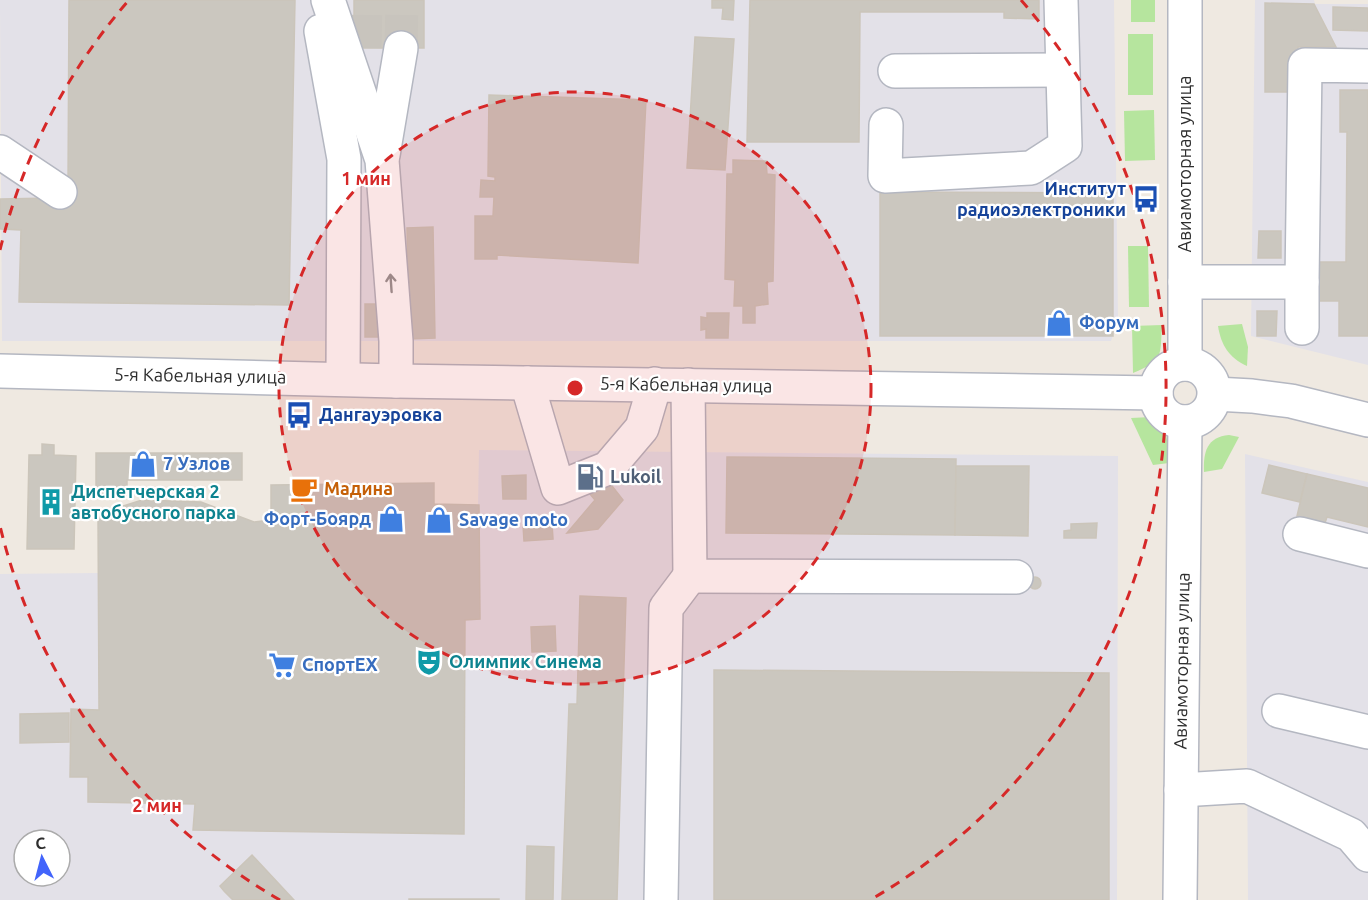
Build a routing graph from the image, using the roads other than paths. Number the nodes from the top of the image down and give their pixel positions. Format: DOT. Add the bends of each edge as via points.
graph roads {
  1 [pos="315,0"];
  2 [pos="328,0"];
  3 [pos="1061,0"];
  4 [pos="1185,0"];
  5 [pos="383,48"];
  6 [pos="1368,66"];
  7 [pos="1062,70"];
  8 [pos="895,71"];
  9 [pos="886,125"];
  10 [pos="0,152"];
  11 [pos="382,160"];
  12 [pos="60,192"];
  13 [pos="1185,282"];
  14 [pos="1302,282"];
  15 [pos="1302,328"];
  16 [pos="1185,364"];
  17 [pos="0,371"];
  18 [pos="343,379"];
  19 [pos="396,381"];
  20 [pos="527,383"];
  21 [pos="655,384"];
  22 [pos="688,385"];
  23 [pos="1156,393"];
  24 [pos="1215,394"];
  25 [pos="1368,420"];
  26 [pos="1185,422"];
  27 [pos="1300,534"];
  28 [pos="1368,551"];
  29 [pos="690,576"];
  30 [pos="1016,577"];
  31 [pos="1279,711"];
  32 [pos="1368,732"];
  33 [pos="1181,790"];
  34 [pos="1368,855"];
  35 [pos="661,900"];
  36 [pos="1180,900"];
  1 -- 18 [label="street" via="344,159"];
  2 -- 11 [label="street"];
  3 -- 7 [label="street"];
  4 -- 13 [label="street, Авиамоторная улица"];
  5 -- 11 [label="street"];
  6 -- 14 [label="street" via="1305,65"];
  7 -- 8 [label="street"];
  7 -- 9 [label="street" via="1065,146 1031,168 885,176"];
  10 -- 12 [label="street"];
  19 -- 11 [label="street, one-way"];
  13 -- 14 [label="street"];
  13 -- 16 [label="street, Авиамоторная улица"];
  14 -- 15 [label="street"];
  16 -- 23 [label="street" via="1176,365 1161,376"];
  16 -- 24 [label="street" via="1194,365 1209,376"];
  17 -- 18 [label="street, 5-я Кабельная улица"];
  18 -- 19 [label="street, 5-я Кабельная улица"];
  19 -- 20 [label="street, 5-я Кабельная улица"];
  20 -- 21 [label="street, 5-я Кабельная улица"];
  20 -- 21 [label="street" via="558,488 608,468 642,428"];
  21 -- 22 [label="street, 5-я Кабельная улица"];
  22 -- 23 [label="street, 5-я Кабельная улица"];
  22 -- 29 [label="street"];
  23 -- 26 [label="street" via="1161,410 1168,417"];
  24 -- 25 [label="street" via="1291,401"];
  24 -- 26 [label="street" via="1208,411"];
  26 -- 33 [label="street, Авиамоторная улица"];
  27 -- 28 [label="street"];
  29 -- 30 [label="street"];
  29 -- 35 [label="street" via="666,608"];
  31 -- 32 [label="street"];
  33 -- 34 [label="street" via="1247,786 1350,835"];
  33 -- 36 [label="street, Авиамоторная улица"];
}
